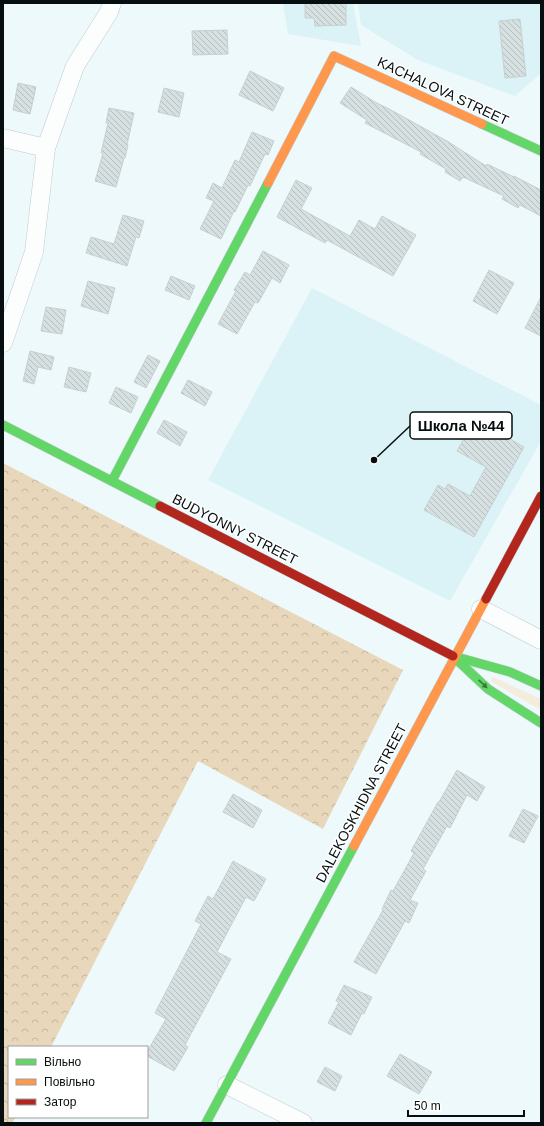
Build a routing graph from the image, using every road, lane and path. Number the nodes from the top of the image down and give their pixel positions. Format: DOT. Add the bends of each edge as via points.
graph roads {
  1 [pos="112,3"];
  2 [pos="3,138"];
  3 [pos="46,148"];
  4 [pos="541,151"];
  5 [pos="3,343"];
  6 [pos="3,425"];
  7 [pos="112,481"];
  8 [pos="541,496"];
  9 [pos="481,608"];
  10 [pos="541,640"];
  11 [pos="454,657"];
  12 [pos="541,686"];
  13 [pos="541,723"];
  14 [pos="227,1085"];
  15 [pos="206,1123"];
  16 [pos="303,1123"];
  1 -- 3 [label="street" via="75,66"];
  2 -- 3 [label="street"];
  3 -- 5 [label="street" via="34,252"];
  4 -- 7 [label="street, KACHALOVA STREET" via="334,56"];
  6 -- 7 [label="street, BUDYONNY STREET"];
  7 -- 11 [label="street, BUDYONNY STREET"];
  8 -- 9 [label="street, DALEKOSKHIDNA STREET"];
  9 -- 10 [label="street"];
  9 -- 11 [label="street, DALEKOSKHIDNA STREET"];
  11 -- 12 [label="street, BUDYONNY STREET" via="510,672"];
  11 -- 13 [label="street, BUDYONNY STREET, one-way" via="488,689"];
  11 -- 14 [label="street, DALEKOSKHIDNA STREET"];
  14 -- 15 [label="street, DALEKOSKHIDNA STREET"];
  14 -- 16 [label="street"];
}
